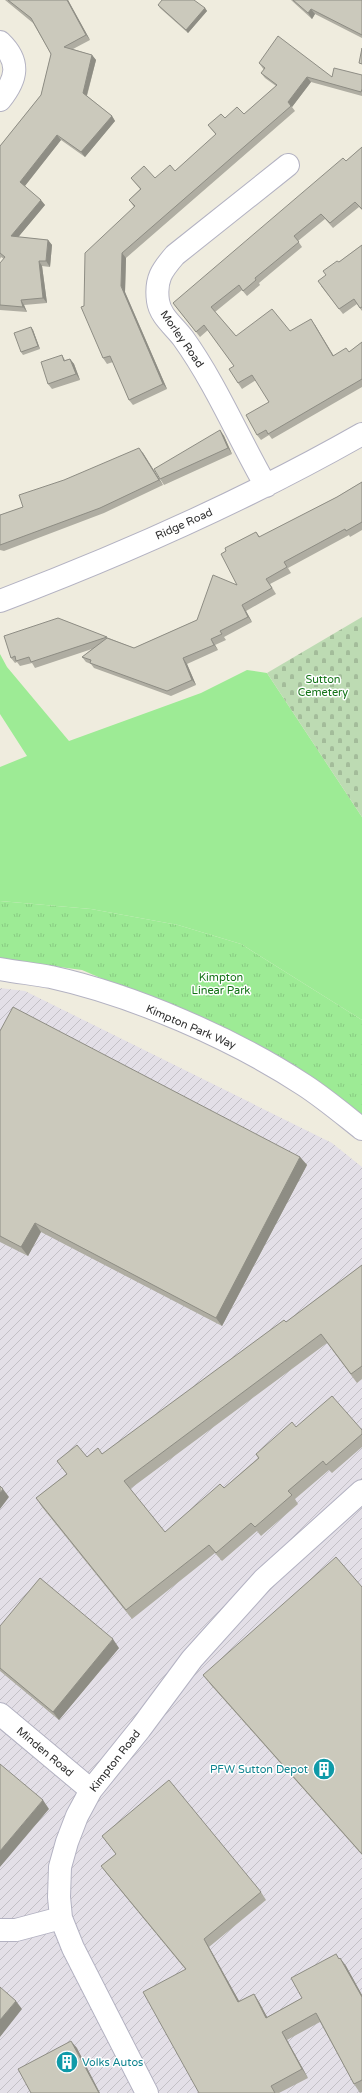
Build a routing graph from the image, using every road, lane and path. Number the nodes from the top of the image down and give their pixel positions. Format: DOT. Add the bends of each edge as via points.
graph roads {
  1 [pos="0,42"];
  2 [pos="0,100"];
  3 [pos="288,166"];
  4 [pos="362,434"];
  5 [pos="266,486"];
  6 [pos="0,601"];
  7 [pos="0,969"];
  8 [pos="362,1129"];
  9 [pos="362,1491"];
  10 [pos="0,1714"];
  11 [pos="91,1790"];
  12 [pos="61,1918"];
  13 [pos="0,1930"];
  14 [pos="147,2093"];
  1 -- 2 [label="street" via="8,50 15,67 10,88"];
  3 -- 5 [label="street, Morley Road" via="175,255 161,271 157,286 158,302 166,319 182,336 195,356"];
  4 -- 5 [label="street, Ridge Road"];
  5 -- 6 [label="street, Ridge Road" via="74,573"];
  7 -- 8 [label="street, Kimpton Park Way" via="81,986 171,1016 251,1053 304,1085"];
  9 -- 11 [label="street, Kimpton Road" via="263,1580 239,1606 192,1659"];
  10 -- 11 [label="street, Minden Road"];
  11 -- 12 [label="street, Kimpton Road" via="77,1816 60,1867"];
  12 -- 13 [label="street" via="16,1930"];
  12 -- 14 [label="street, Kimpton Road" via="73,1948"];
}
